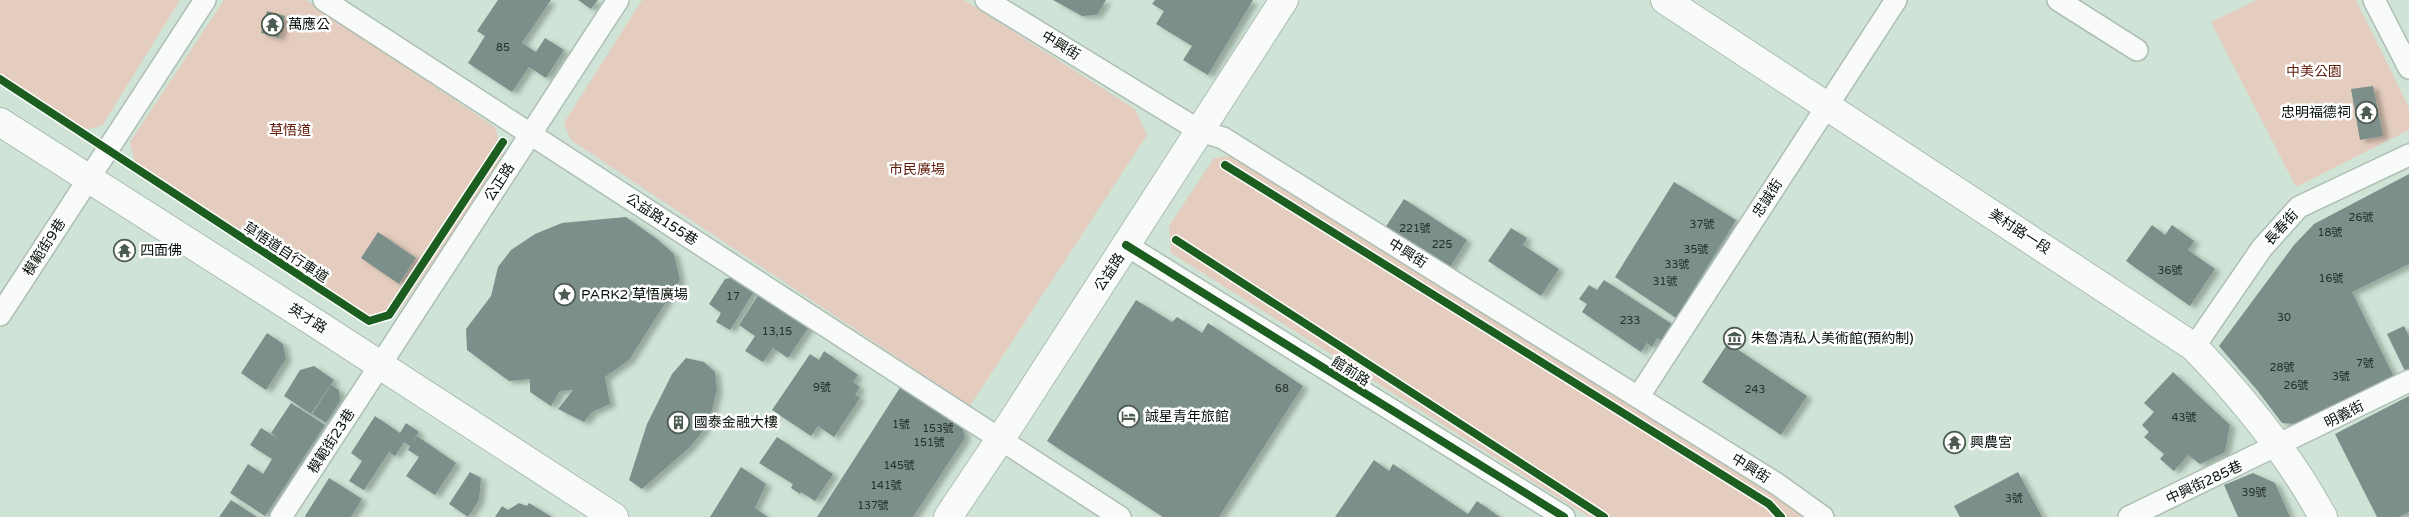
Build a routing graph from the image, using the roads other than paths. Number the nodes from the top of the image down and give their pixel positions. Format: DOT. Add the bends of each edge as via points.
graph roads {
  1 [pos="205,0"];
  2 [pos="324,0"];
  3 [pos="618,0"];
  4 [pos="986,0"];
  5 [pos="1284,0"];
  6 [pos="1665,0"];
  7 [pos="1896,0"];
  8 [pos="2058,0"];
  9 [pos="2374,0"];
  10 [pos="2137,50"];
  11 [pos="2409,68"];
  12 [pos="1827,106"];
  13 [pos="0,122"];
  14 [pos="1200,131"];
  15 [pos="531,134"];
  16 [pos="2409,155"];
  17 [pos="90,179"];
  18 [pos="1126,244"];
  19 [pos="0,315"];
  20 [pos="2194,347"];
  21 [pos="380,365"];
  22 [pos="2409,381"];
  23 [pos="1638,396"];
  24 [pos="1000,438"];
  25 [pos="2279,446"];
  26 [pos="281,517"];
  27 [pos="614,517"];
  28 [pos="948,517"];
  29 [pos="1120,517"];
  30 [pos="1564,517"];
  31 [pos="1823,517"];
  32 [pos="2129,517"];
  33 [pos="2323,517"];
  1 -- 17 [label="street, 模範街9巷"];
  2 -- 15 [label="street, 公益路155巷"];
  3 -- 15 [label="street, 公正路"];
  4 -- 14 [label="street, 中興街"];
  5 -- 14 [label="main road, 公益路"];
  6 -- 12 [label="main road, 美村路一段"];
  7 -- 12 [label="street, 忠誠街"];
  8 -- 10 [label="street"];
  9 -- 11 [label="street"];
  12 -- 20 [label="main road, 美村路一段"];
  12 -- 23 [label="street, 忠誠街"];
  13 -- 17 [label="main road, 英才路"];
  14 -- 18 [label="main road, 公益路"];
  14 -- 23 [label="street, 中興街" via="1223,138"];
  15 -- 21 [label="street, 公正路"];
  15 -- 24 [label="street, 公益路155巷"];
  16 -- 20 [label="street, 長春街" via="2299,207 2262,248"];
  17 -- 19 [label="street, 模範街9巷"];
  17 -- 21 [label="main road, 英才路"];
  18 -- 24 [label="main road, 公益路"];
  18 -- 30 [label="street, 館前路"];
  20 -- 25 [label="main road, 美村路一段" via="2236,390"];
  21 -- 26 [label="street, 模範街23巷"];
  21 -- 27 [label="main road, 英才路"];
  22 -- 25 [label="street, 明義街"];
  23 -- 31 [label="street, 中興街"];
  24 -- 28 [label="main road, 公益路"];
  24 -- 29 [label="street, 公益路155巷"];
  25 -- 32 [label="street, 中興街285巷"];
  25 -- 33 [label="main road, 美村路一段"];
}
